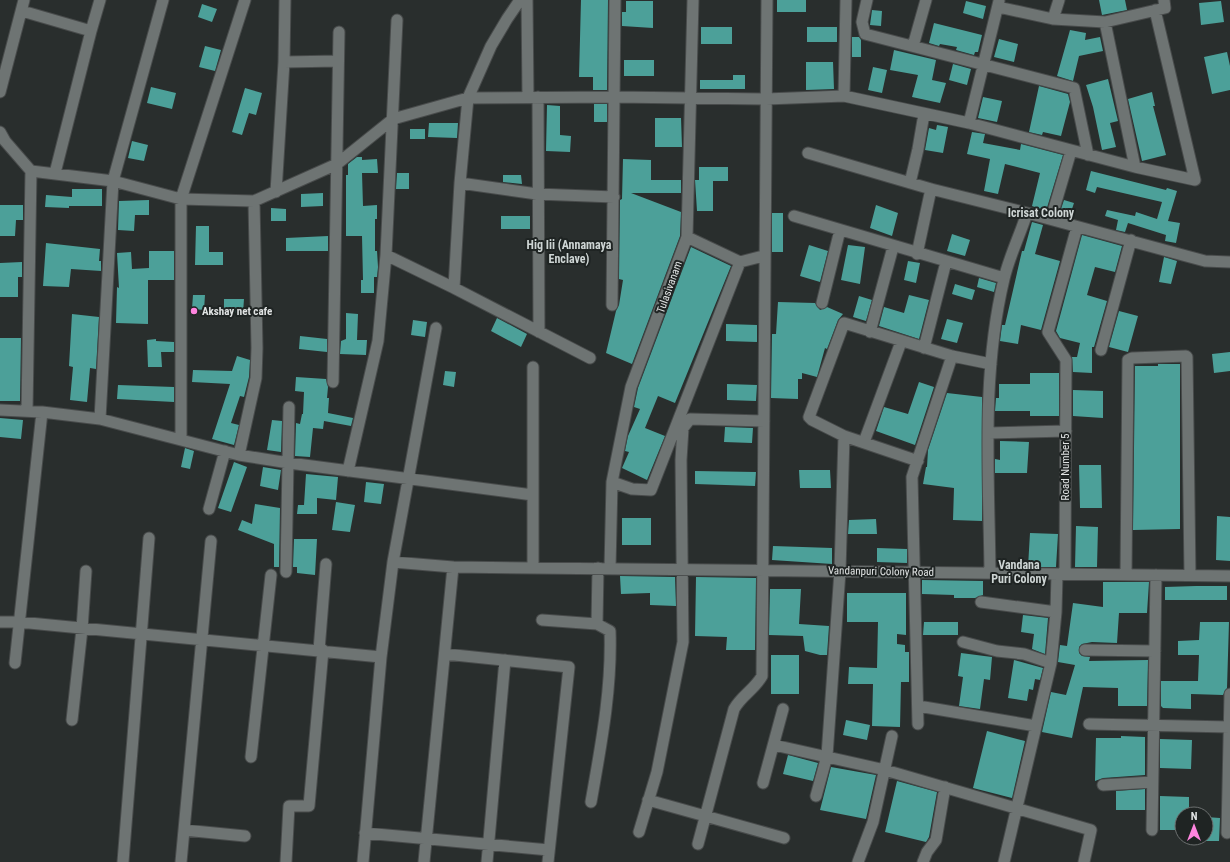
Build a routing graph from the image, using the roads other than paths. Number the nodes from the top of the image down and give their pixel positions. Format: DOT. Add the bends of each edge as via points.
graph roads {
  1 [pos="24,0"];
  2 [pos="100,0"];
  3 [pos="163,0"];
  4 [pos="245,0"];
  5 [pos="285,0"];
  6 [pos="520,0"];
  7 [pos="527,0"];
  8 [pos="615,0"];
  9 [pos="693,0"];
  10 [pos="767,0"];
  11 [pos="846,0"];
  12 [pos="867,0"];
  13 [pos="926,0"];
  14 [pos="1059,0"];
  15 [pos="1164,0"];
  16 [pos="999,3"];
  17 [pos="1155,10"];
  18 [pos="22,11"];
  19 [pos="1053,19"];
  20 [pos="397,20"];
  21 [pos="1105,22"];
  22 [pos="91,30"];
  23 [pos="339,32"];
  24 [pos="913,46"];
  25 [pos="338,61"];
  26 [pos="284,62"];
  27 [pos="983,65"];
  28 [pos="0,92"];
  29 [pos="615,96"];
  30 [pos="844,96"];
  31 [pos="533,97"];
  32 [pos="690,97"];
  33 [pos="468,98"];
  34 [pos="766,99"];
  35 [pos="924,114"];
  36 [pos="394,119"];
  37 [pos="969,123"];
  38 [pos="0,132"];
  39 [pos="1071,151"];
  40 [pos="808,153"];
  41 [pos="1088,155"];
  42 [pos="337,164"];
  43 [pos="1135,167"];
  44 [pos="32,172"];
  45 [pos="55,174"];
  46 [pos="113,181"];
  47 [pos="460,183"];
  48 [pos="910,183"];
  49 [pos="931,189"];
  50 [pos="276,192"];
  51 [pos="537,194"];
  52 [pos="614,197"];
  53 [pos="181,199"];
  54 [pos="254,201"];
  55 [pos="1027,213"];
  56 [pos="794,216"];
  57 [pos="1051,219"];
  58 [pos="1077,227"];
  59 [pos="840,230"];
  60 [pos="687,237"];
  61 [pos="1130,240"];
  62 [pos="893,247"];
  63 [pos="917,254"];
  64 [pos="386,255"];
  65 [pos="763,256"];
  66 [pos="740,262"];
  67 [pos="946,262"];
  68 [pos="1230,262"];
  69 [pos="1004,278"];
  70 [pos="454,288"];
  71 [pos="822,303"];
  72 [pos="612,305"];
  73 [pos="436,328"];
  74 [pos="538,332"];
  75 [pos="870,332"];
  76 [pos="900,342"];
  77 [pos="924,348"];
  78 [pos="1102,350"];
  79 [pos="952,356"];
  80 [pos="590,358"];
  81 [pos="991,364"];
  82 [pos="532,367"];
  83 [pos="333,382"];
  84 [pos="289,407"];
  85 [pos="0,410"];
  86 [pos="27,411"];
  87 [pos="42,412"];
  88 [pos="100,419"];
  89 [pos="764,420"];
  90 [pos="1066,431"];
  91 [pos="989,433"];
  92 [pos="844,436"];
  93 [pos="181,439"];
  94 [pos="864,442"];
  95 [pos="225,451"];
  96 [pos="239,455"];
  97 [pos="918,461"];
  98 [pos="288,463"];
  99 [pos="348,471"];
  100 [pos="408,479"];
  101 [pos="612,482"];
  102 [pos="533,495"];
  103 [pos="209,509"];
  104 [pos="149,538"];
  105 [pos="211,541"];
  106 [pos="394,562"];
  107 [pos="326,564"];
  108 [pos="453,567"];
  109 [pos="533,567"];
  110 [pos="604,568"];
  111 [pos="683,569"];
  112 [pos="763,570"];
  113 [pos="86,571"];
  114 [pos="840,571"];
  115 [pos="286,572"];
  116 [pos="915,572"];
  117 [pos="990,573"];
  118 [pos="1061,574"];
  119 [pos="271,575"];
  120 [pos="1126,575"];
  121 [pos="1156,575"];
  122 [pos="1190,575"];
  123 [pos="1230,576"];
  124 [pos="981,602"];
  125 [pos="1056,612"];
  126 [pos="542,620"];
  127 [pos="0,622"];
  128 [pos="19,622"];
  129 [pos="596,624"];
  130 [pos="82,629"];
  131 [pos="142,633"];
  132 [pos="202,639"];
  133 [pos="963,642"];
  134 [pos="262,644"];
  135 [pos="321,650"];
  136 [pos="1085,650"];
  137 [pos="1155,651"];
  138 [pos="445,654"];
  139 [pos="381,656"];
  140 [pos="506,660"];
  141 [pos="15,663"];
  142 [pos="1051,663"];
  143 [pos="1230,694"];
  144 [pos="918,706"];
  145 [pos="783,709"];
  146 [pos="72,720"];
  147 [pos="918,724"];
  148 [pos="1089,724"];
  149 [pos="1153,725"];
  150 [pos="1036,726"];
  151 [pos="1230,727"];
  152 [pos="892,736"];
  153 [pos="774,745"];
  154 [pos="827,756"];
  155 [pos="251,757"];
  156 [pos="884,770"];
  157 [pos="1152,782"];
  158 [pos="763,783"];
  159 [pos="1103,785"];
  160 [pos="945,787"];
  161 [pos="816,796"];
  162 [pos="648,800"];
  163 [pos="591,802"];
  164 [pos="1017,809"];
  165 [pos="706,817"];
  166 [pos="184,830"];
  167 [pos="1152,830"];
  168 [pos="639,832"];
  169 [pos="365,833"];
  170 [pos="1226,833"];
  171 [pos="245,836"];
  172 [pos="784,838"];
  173 [pos="426,839"];
  174 [pos="488,844"];
  175 [pos="698,844"];
  176 [pos="549,850"];
  177 [pos="123,862"];
  178 [pos="181,862"];
  179 [pos="286,862"];
  180 [pos="363,862"];
  181 [pos="424,862"];
  182 [pos="487,862"];
  183 [pos="548,862"];
  184 [pos="858,862"];
  185 [pos="923,862"];
  186 [pos="1004,862"];
  187 [pos="1084,862"];
  1 -- 18 [label="street"];
  2 -- 22 [label="street"];
  3 -- 46 [label="street"];
  4 -- 53 [label="street"];
  5 -- 26 [label="street"];
  6 -- 33 [label="street" via="491,46"];
  7 -- 31 [label="street"];
  8 -- 29 [label="street"];
  9 -- 32 [label="street, Tulasivanam"];
  10 -- 34 [label="street"];
  11 -- 30 [label="street"];
  12 -- 24 [label="street" via="862,22 865,34"];
  13 -- 24 [label="street"];
  14 -- 19 [label="street"];
  15 -- 17 [label="street" via="1165,8"];
  16 -- 19 [label="street"];
  16 -- 27 [label="street"];
  17 -- 21 [label="street"];
  17 -- 43 [label="street" via="1195,180"];
  18 -- 22 [label="street"];
  18 -- 28 [label="street"];
  19 -- 21 [label="street"];
  20 -- 36 [label="street"];
  21 -- 43 [label="street"];
  22 -- 45 [label="street"];
  23 -- 25 [label="street"];
  24 -- 27 [label="street"];
  25 -- 26 [label="street"];
  25 -- 42 [label="street"];
  26 -- 50 [label="street"];
  27 -- 37 [label="street"];
  27 -- 41 [label="street" via="1074,88"];
  29 -- 31 [label="street"];
  29 -- 32 [label="street"];
  29 -- 52 [label="street"];
  30 -- 34 [label="street"];
  30 -- 35 [label="street"];
  31 -- 33 [label="street"];
  31 -- 51 [label="street"];
  32 -- 34 [label="street"];
  32 -- 60 [label="street, Tulasivanam"];
  33 -- 36 [label="street"];
  33 -- 47 [label="street"];
  34 -- 65 [label="street"];
  35 -- 37 [label="street"];
  35 -- 48 [label="street"];
  36 -- 42 [label="street"];
  36 -- 64 [label="street"];
  37 -- 39 [label="street"];
  38 -- 44 [label="street"];
  39 -- 41 [label="street"];
  39 -- 57 [label="street"];
  40 -- 48 [label="street"];
  41 -- 43 [label="street"];
  42 -- 50 [label="street"];
  42 -- 83 [label="street"];
  44 -- 45 [label="street"];
  44 -- 86 [label="street"];
  45 -- 46 [label="street"];
  46 -- 53 [label="street"];
  46 -- 88 [label="street"];
  47 -- 51 [label="street"];
  47 -- 70 [label="street"];
  48 -- 49 [label="street"];
  49 -- 55 [label="street"];
  49 -- 63 [label="street"];
  50 -- 54 [label="street"];
  51 -- 52 [label="street"];
  51 -- 74 [label="street"];
  52 -- 72 [label="street"];
  53 -- 54 [label="street"];
  53 -- 93 [label="street"];
  54 -- 96 [label="street" via="256,378"];
  55 -- 57 [label="street"];
  55 -- 69 [label="street"];
  56 -- 59 [label="street"];
  57 -- 58 [label="street"];
  58 -- 61 [label="street"];
  58 -- 90 [label="street, Road Number 5" via="1048,332 1066,360"];
  59 -- 62 [label="street"];
  59 -- 71 [label="street"];
  60 -- 66 [label="street"];
  60 -- 101 [label="street, Tulasivanam" via="631,387"];
  61 -- 68 [label="street" via="1205,261"];
  61 -- 78 [label="street"];
  62 -- 63 [label="street"];
  62 -- 75 [label="street"];
  63 -- 67 [label="street"];
  64 -- 70 [label="street"];
  64 -- 99 [label="street" via="378,341"];
  65 -- 66 [label="street"];
  65 -- 89 [label="street"];
  66 -- 101 [label="street" via="651,490 632,489"];
  67 -- 69 [label="street"];
  67 -- 77 [label="street"];
  69 -- 81 [label="street"];
  70 -- 74 [label="street"];
  73 -- 100 [label="street"];
  74 -- 80 [label="street"];
  75 -- 76 [label="street"];
  75 -- 92 [label="street" via="846,323 843,325 809,417 810,420"];
  76 -- 77 [label="street"];
  76 -- 94 [label="street"];
  77 -- 79 [label="street"];
  79 -- 81 [label="street"];
  79 -- 97 [label="street"];
  81 -- 91 [label="street"];
  82 -- 102 [label="street"];
  84 -- 98 [label="street"];
  85 -- 86 [label="street"];
  86 -- 87 [label="street"];
  87 -- 88 [label="street"];
  87 -- 128 [label="street"];
  88 -- 93 [label="street"];
  89 -- 111 [label="street" via="690,419 683,428"];
  89 -- 112 [label="street"];
  90 -- 91 [label="street"];
  90 -- 118 [label="street, Road Number 5"];
  91 -- 117 [label="street"];
  92 -- 94 [label="street"];
  92 -- 114 [label="street"];
  93 -- 95 [label="street"];
  94 -- 97 [label="street"];
  95 -- 96 [label="street"];
  95 -- 103 [label="street"];
  96 -- 98 [label="street"];
  97 -- 116 [label="street" via="912,477"];
  98 -- 99 [label="street"];
  98 -- 115 [label="street"];
  99 -- 100 [label="street"];
  100 -- 102 [label="street"];
  100 -- 106 [label="street"];
  101 -- 110 [label="street, Tulasivanam"];
  102 -- 109 [label="street"];
  104 -- 131 [label="street"];
  105 -- 132 [label="street"];
  106 -- 108 [label="street, Vandanpuri Colony Road"];
  106 -- 139 [label="street"];
  107 -- 135 [label="street"];
  108 -- 109 [label="street, Vandanpuri Colony Road"];
  108 -- 138 [label="street"];
  109 -- 110 [label="street, Vandanpuri Colony Road"];
  110 -- 111 [label="street, Vandanpuri Colony Road"];
  110 -- 129 [label="street, Tulasivanam"];
  111 -- 112 [label="street, Vandanpuri Colony Road"];
  111 -- 162 [label="street" via="683,642"];
  112 -- 114 [label="street, Vandanpuri Colony Road"];
  112 -- 165 [label="street" via="762,676 756,686 740,698 734,709"];
  113 -- 130 [label="street"];
  114 -- 116 [label="street, Vandanpuri Colony Road"];
  114 -- 154 [label="street"];
  116 -- 117 [label="street, Vandanpuri Colony Road"];
  116 -- 144 [label="street"];
  117 -- 118 [label="street, Vandanpuri Colony Road"];
  118 -- 120 [label="street, Vandanpuri Colony Road"];
  118 -- 125 [label="street, Road Number 5"];
  119 -- 134 [label="street"];
  120 -- 121 [label="street, Vandanpuri Colony Road"];
  120 -- 122 [label="street" via="1128,360 1186,356"];
  121 -- 122 [label="street, Vandanpuri Colony Road"];
  121 -- 137 [label="street"];
  122 -- 123 [label="street, Vandanpuri Colony Road"];
  124 -- 125 [label="street"];
  125 -- 142 [label="street, Road Number 5"];
  126 -- 129 [label="street"];
  127 -- 128 [label="street"];
  128 -- 130 [label="street"];
  128 -- 141 [label="street"];
  129 -- 163 [label="street" via="610,631 611,660 606,717"];
  130 -- 131 [label="street"];
  130 -- 146 [label="street"];
  131 -- 132 [label="street"];
  131 -- 177 [label="street"];
  132 -- 134 [label="street"];
  132 -- 166 [label="street"];
  133 -- 142 [label="street" via="997,651 1024,654"];
  134 -- 135 [label="street"];
  134 -- 155 [label="street"];
  135 -- 139 [label="street"];
  135 -- 179 [label="street" via="309,806 289,806"];
  136 -- 137 [label="street"];
  137 -- 149 [label="street"];
  138 -- 140 [label="street"];
  138 -- 173 [label="street"];
  139 -- 169 [label="street"];
  140 -- 174 [label="street"];
  140 -- 176 [label="street" via="569,667"];
  142 -- 150 [label="street, Road Number 5"];
  143 -- 151 [label="street"];
  144 -- 147 [label="street"];
  144 -- 150 [label="street"];
  145 -- 153 [label="street"];
  148 -- 149 [label="street"];
  149 -- 151 [label="street"];
  149 -- 157 [label="street"];
  150 -- 164 [label="street, Road Number 5"];
  151 -- 170 [label="street"];
  152 -- 156 [label="street"];
  153 -- 154 [label="street"];
  153 -- 158 [label="street"];
  154 -- 156 [label="street"];
  154 -- 161 [label="street"];
  156 -- 160 [label="street"];
  156 -- 184 [label="street" via="874,822"];
  157 -- 159 [label="street"];
  157 -- 167 [label="street"];
  160 -- 164 [label="street"];
  160 -- 185 [label="street" via="936,840"];
  162 -- 165 [label="street"];
  162 -- 168 [label="street"];
  164 -- 186 [label="street, Road Number 5"];
  164 -- 187 [label="street" via="1091,830"];
  165 -- 172 [label="street"];
  165 -- 175 [label="street"];
  166 -- 171 [label="street"];
  166 -- 178 [label="street"];
  169 -- 173 [label="street"];
  169 -- 180 [label="street"];
  173 -- 174 [label="street"];
  173 -- 181 [label="street"];
  174 -- 176 [label="street"];
  174 -- 182 [label="street"];
  176 -- 183 [label="street"];
}
